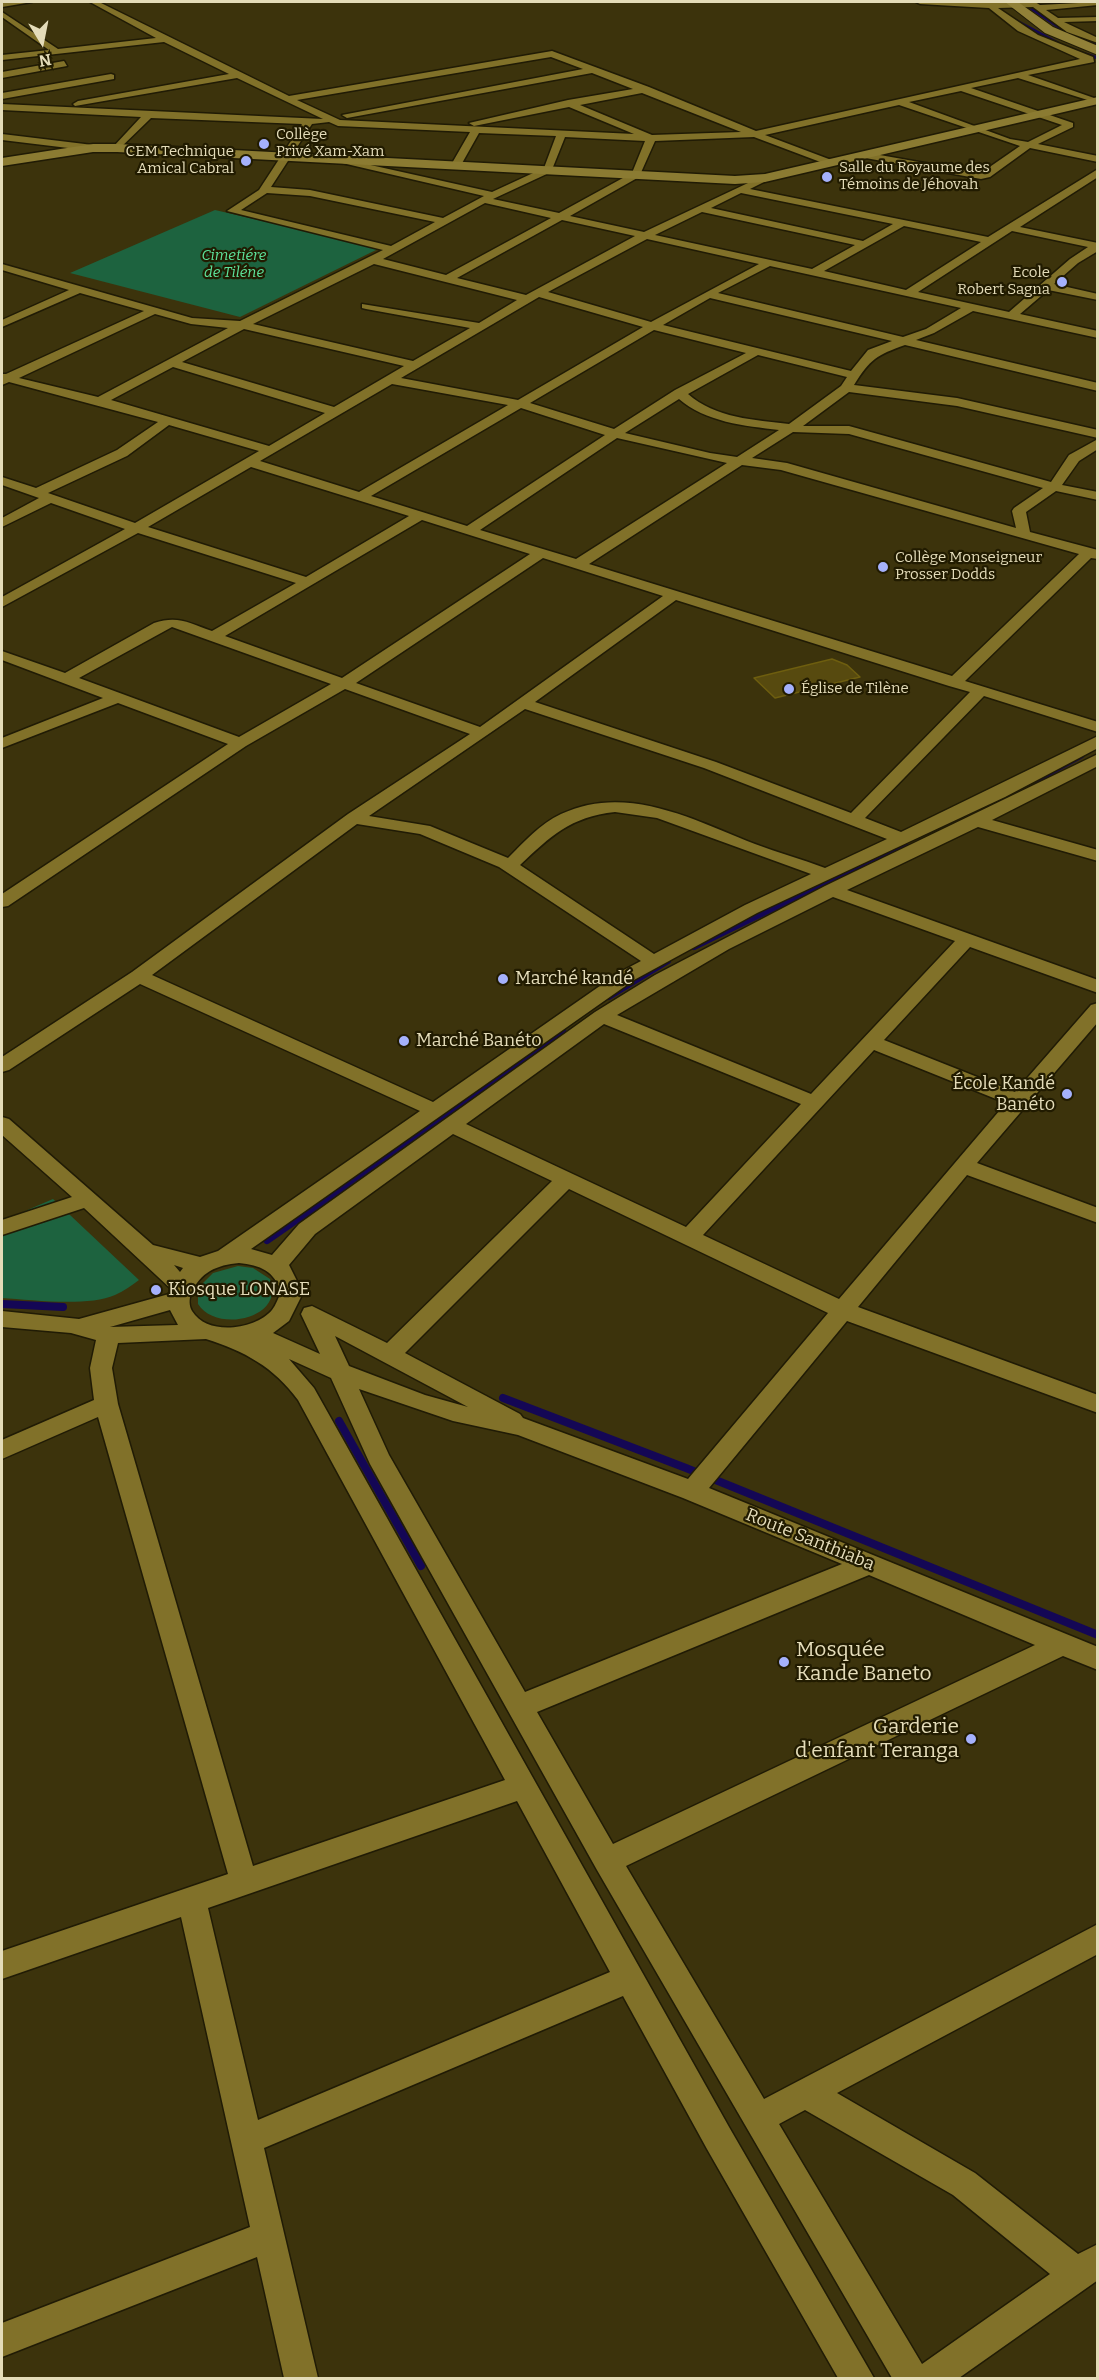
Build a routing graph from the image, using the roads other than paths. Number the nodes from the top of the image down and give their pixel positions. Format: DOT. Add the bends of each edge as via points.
graph roads {
  1 [pos="28,2"];
  2 [pos="94,2"];
  3 [pos="920,2"];
  4 [pos="1098,3"];
  5 [pos="990,4"];
  6 [pos="1012,4"];
  7 [pos="2,5"];
  8 [pos="1034,5"];
  9 [pos="2,15"];
  10 [pos="1098,19"];
  11 [pos="1055,21"];
  12 [pos="166,39"];
  13 [pos="1094,39"];
  14 [pos="68,51"];
  15 [pos="57,52"];
  16 [pos="2,58"];
  17 [pos="1095,58"];
  18 [pos="83,61"];
  19 [pos="72,63"];
  20 [pos="92,66"];
  21 [pos="594,70"];
  22 [pos="2,75"];
  23 [pos="237,75"];
  24 [pos="424,75"];
  25 [pos="1018,75"];
  26 [pos="111,77"];
  27 [pos="119,82"];
  28 [pos="128,87"];
  29 [pos="962,88"];
  30 [pos="647,89"];
  31 [pos="137,92"];
  32 [pos="464,93"];
  33 [pos="2,96"];
  34 [pos="287,99"];
  35 [pos="1096,100"];
  36 [pos="899,102"];
  37 [pos="568,103"];
  38 [pos="2,107"];
  39 [pos="74,109"];
  40 [pos="149,114"];
  41 [pos="510,114"];
  42 [pos="1040,114"];
  43 [pos="326,119"];
  44 [pos="309,121"];
  45 [pos="338,123"];
  46 [pos="450,128"];
  47 [pos="974,129"];
  48 [pos="476,130"];
  49 [pos="755,134"];
  50 [pos="557,135"];
  51 [pos="2,137"];
  52 [pos="651,138"];
  53 [pos="1027,146"];
  54 [pos="93,148"];
  55 [pos="117,148"];
  56 [pos="863,155"];
  57 [pos="285,156"];
  58 [pos="330,159"];
  59 [pos="1098,159"];
  60 [pos="2,162"];
  61 [pos="831,163"];
  62 [pos="456,165"];
  63 [pos="548,170"];
  64 [pos="1098,172"];
  65 [pos="636,175"];
  66 [pos="765,178"];
  67 [pos="265,190"];
  68 [pos="741,190"];
  69 [pos="488,198"];
  70 [pos="811,203"];
  71 [pos="702,209"];
  72 [pos="559,216"];
  73 [pos="443,221"];
  74 [pos="770,224"];
  75 [pos="900,224"];
  76 [pos="1012,228"];
  77 [pos="644,236"];
  78 [pos="991,241"];
  79 [pos="863,244"];
  80 [pos="1097,246"];
  81 [pos="392,249"];
  82 [pos="373,260"];
  83 [pos="768,263"];
  84 [pos="2,267"];
  85 [pos="813,273"];
  86 [pos="446,280"];
  87 [pos="1047,286"];
  88 [pos="82,288"];
  89 [pos="708,294"];
  90 [pos="907,294"];
  91 [pos="532,296"];
  92 [pos="1098,297"];
  93 [pos="366,306"];
  94 [pos="970,308"];
  95 [pos="155,310"];
  96 [pos="1011,316"];
  97 [pos="2,324"];
  98 [pos="242,325"];
  99 [pos="479,326"];
  100 [pos="655,327"];
  101 [pos="1098,335"];
  102 [pos="900,341"];
  103 [pos="756,352"];
  104 [pos="174,363"];
  105 [pos="416,365"];
  106 [pos="854,375"];
  107 [pos="3,379"];
  108 [pos="391,380"];
  109 [pos="1098,387"];
  110 [pos="846,388"];
  111 [pos="679,393"];
  112 [pos="100,401"];
  113 [pos="521,404"];
  114 [pos="695,407"];
  115 [pos="654,408"];
  116 [pos="333,411"];
  117 [pos="165,422"];
  118 [pos="792,429"];
  119 [pos="617,434"];
  120 [pos="1098,434"];
  121 [pos="1098,443"];
  122 [pos="270,450"];
  123 [pos="249,462"];
  124 [pos="736,462"];
  125 [pos="2,481"];
  126 [pos="1054,487"];
  127 [pos="37,494"];
  128 [pos="1098,496"];
  129 [pos="360,497"];
  130 [pos="50,498"];
  131 [pos="420,516"];
  132 [pos="2,523"];
  133 [pos="136,528"];
  134 [pos="470,530"];
  135 [pos="1024,534"];
  136 [pos="540,554"];
  137 [pos="1093,554"];
  138 [pos="577,565"];
  139 [pos="309,582"];
  140 [pos="674,595"];
  141 [pos="2,603"];
  142 [pos="213,637"];
  143 [pos="2,655"];
  144 [pos="66,679"];
  145 [pos="954,683"];
  146 [pos="343,684"];
  147 [pos="980,691"];
  148 [pos="117,698"];
  149 [pos="524,704"];
  150 [pos="1098,727"];
  151 [pos="482,733"];
  152 [pos="1098,741"];
  153 [pos="2,743"];
  154 [pos="240,743"];
  155 [pos="1098,759"];
  156 [pos="354,818"];
  157 [pos="855,819"];
  158 [pos="979,822"];
  159 [pos="901,838"];
  160 [pos="1098,856"];
  161 [pos="509,866"];
  162 [pos="829,882"];
  163 [pos="2,902"];
  164 [pos="966,940"];
  165 [pos="653,961"];
  166 [pos="139,976"];
  167 [pos="1098,987"];
  168 [pos="1098,1009"];
  169 [pos="602,1016"];
  170 [pos="871,1042"];
  171 [pos="2,1065"];
  172 [pos="1017,1100"];
  173 [pos="814,1102"];
  174 [pos="445,1118"];
  175 [pos="2,1124"];
  176 [pos="962,1165"];
  177 [pos="566,1180"];
  178 [pos="86,1200"];
  179 [pos="1098,1216"];
  180 [pos="2,1228"];
  181 [pos="690,1236"];
  182 [pos="144,1249"];
  183 [pos="226,1257"];
  184 [pos="202,1265"];
  185 [pos="276,1265"];
  186 [pos="179,1293"];
  187 [pos="292,1293"];
  188 [pos="844,1311"];
  189 [pos="314,1315"];
  190 [pos="2,1319"];
  191 [pos="82,1326"];
  192 [pos="251,1333"];
  193 [pos="213,1334"];
  194 [pos="109,1335"];
  195 [pos="388,1355"];
  196 [pos="343,1375"];
  197 [pos="106,1404"];
  198 [pos="1098,1404"];
  199 [pos="519,1426"];
  200 [pos="2,1450"];
  201 [pos="692,1491"];
  202 [pos="869,1564"];
  203 [pos="1062,1644"];
  204 [pos="1098,1659"];
  205 [pos="521,1707"];
  206 [pos="524,1786"];
  207 [pos="607,1861"];
  208 [pos="244,1882"];
  209 [pos="192,1900"];
  210 [pos="1098,1938"];
  211 [pos="2,1965"];
  212 [pos="630,1978"];
  213 [pos="806,2094"];
  214 [pos="757,2119"];
  215 [pos="247,2140"];
  216 [pos="268,2237"];
  217 [pos="1087,2267"];
  218 [pos="2,2340"];
  219 [pos="301,2379"];
  220 [pos="857,2379"];
  221 [pos="911,2379"];
  222 [pos="931,2379"];
  1 -- 7 [label="street"];
  2 -- 12 [label="street"];
  3 -- 5 [label="street"];
  4 -- 8 [label="street"];
  5 -- 6 [label="street"];
  5 -- 17 [label="street" via="1024,30"];
  6 -- 8 [label="street"];
  6 -- 17 [label="highway"];
  8 -- 11 [label="street"];
  9 -- 15 [label="street"];
  10 -- 11 [label="street"];
  11 -- 13 [label="street"];
  12 -- 14 [label="street"];
  12 -- 23 [label="street"];
  14 -- 15 [label="street"];
  14 -- 18 [label="street"];
  15 -- 16 [label="street"];
  17 -- 25 [label="street"];
  19 -- 22 [label="street"];
  20 -- 26 [label="street"];
  21 -- 24 [label="street" via="557,54 545,54"];
  21 -- 30 [label="street"];
  21 -- 32 [label="street"];
  23 -- 31 [label="street"];
  23 -- 34 [label="street"];
  24 -- 32 [label="street"];
  24 -- 34 [label="street"];
  25 -- 29 [label="street"];
  25 -- 35 [label="street"];
  26 -- 27 [label="street"];
  26 -- 33 [label="street"];
  28 -- 31 [label="street"];
  29 -- 36 [label="street"];
  29 -- 42 [label="street"];
  30 -- 37 [label="street"];
  30 -- 49 [label="street"];
  31 -- 39 [label="street"];
  32 -- 41 [label="street"];
  32 -- 43 [label="street"];
  34 -- 43 [label="street"];
  35 -- 42 [label="main road"];
  36 -- 47 [label="street"];
  36 -- 49 [label="street"];
  37 -- 41 [label="street"];
  37 -- 52 [label="street"];
  38 -- 39 [label="street"];
  39 -- 40 [label="street"];
  40 -- 44 [label="street"];
  40 -- 55 [label="street"];
  41 -- 46 [label="street"];
  41 -- 50 [label="street"];
  42 -- 47 [label="main road"];
  42 -- 53 [label="street" via="1070,125"];
  43 -- 45 [label="street"];
  44 -- 45 [label="street"];
  44 -- 57 [label="street"];
  45 -- 46 [label="street"];
  46 -- 48 [label="street"];
  47 -- 53 [label="street"];
  47 -- 56 [label="main road"];
  48 -- 50 [label="street"];
  48 -- 62 [label="street"];
  49 -- 52 [label="street"];
  49 -- 61 [label="street"];
  50 -- 52 [label="street"];
  50 -- 63 [label="street"];
  51 -- 54 [label="street"];
  52 -- 65 [label="street"];
  53 -- 56 [label="street" via="981,176"];
  53 -- 59 [label="street"];
  54 -- 55 [label="main road"];
  54 -- 60 [label="main road"];
  55 -- 57 [label="main road"];
  56 -- 61 [label="main road"];
  57 -- 58 [label="main road"];
  57 -- 67 [label="street"];
  58 -- 62 [label="main road"];
  58 -- 69 [label="street"];
  61 -- 66 [label="main road"];
  62 -- 63 [label="main road"];
  63 -- 65 [label="main road"];
  63 -- 69 [label="street"];
  64 -- 76 [label="street"];
  65 -- 66 [label="main road" via="716,180"];
  65 -- 72 [label="street"];
  66 -- 68 [label="street"];
  67 -- 73 [label="street" via="310,193"];
  67 -- 81 [label="street" via="232,211"];
  68 -- 70 [label="street"];
  68 -- 71 [label="street"];
  69 -- 72 [label="street"];
  69 -- 73 [label="street"];
  70 -- 74 [label="street"];
  70 -- 75 [label="street"];
  71 -- 74 [label="street"];
  71 -- 77 [label="street"];
  72 -- 77 [label="street"];
  72 -- 86 [label="street"];
  73 -- 81 [label="street"];
  74 -- 79 [label="street"];
  75 -- 78 [label="street"];
  75 -- 79 [label="street"];
  76 -- 78 [label="street"];
  76 -- 80 [label="street"];
  77 -- 83 [label="street"];
  77 -- 91 [label="street"];
  78 -- 90 [label="street"];
  79 -- 85 [label="street"];
  80 -- 87 [label="street"];
  81 -- 82 [label="street"];
  82 -- 86 [label="street"];
  82 -- 98 [label="street"];
  83 -- 85 [label="street"];
  83 -- 89 [label="street"];
  84 -- 88 [label="street"];
  85 -- 90 [label="street"];
  86 -- 91 [label="street"];
  87 -- 92 [label="street"];
  87 -- 96 [label="street"];
  88 -- 95 [label="street"];
  88 -- 97 [label="street"];
  89 -- 100 [label="street"];
  89 -- 102 [label="street"];
  90 -- 94 [label="street"];
  91 -- 99 [label="street"];
  91 -- 100 [label="street"];
  93 -- 99 [label="street"];
  94 -- 96 [label="street"];
  94 -- 102 [label="street" via="930,331"];
  95 -- 98 [label="street" via="207,324"];
  95 -- 107 [label="street"];
  96 -- 101 [label="street"];
  98 -- 104 [label="street"];
  98 -- 105 [label="street"];
  99 -- 105 [label="street"];
  100 -- 103 [label="street"];
  100 -- 113 [label="street"];
  102 -- 106 [label="street" via="872,353"];
  102 -- 109 [label="street"];
  103 -- 106 [label="street"];
  103 -- 111 [label="street"];
  104 -- 112 [label="street"];
  104 -- 116 [label="street"];
  105 -- 108 [label="street"];
  106 -- 110 [label="street"];
  107 -- 112 [label="street"];
  108 -- 113 [label="street"];
  108 -- 116 [label="street"];
  110 -- 118 [label="street"];
  110 -- 120 [label="street" via="957,402"];
  111 -- 114 [label="street"];
  111 -- 115 [label="street"];
  112 -- 117 [label="street"];
  113 -- 119 [label="street"];
  113 -- 129 [label="street"];
  114 -- 115 [label="street"];
  114 -- 118 [label="street" via="742,422"];
  115 -- 119 [label="street"];
  116 -- 122 [label="street"];
  117 -- 122 [label="street"];
  117 -- 127 [label="street" via="122,453"];
  118 -- 124 [label="street"];
  118 -- 126 [label="street" via="849,430"];
  119 -- 124 [label="street"];
  119 -- 134 [label="street"];
  121 -- 126 [label="street" via="1074,459"];
  122 -- 123 [label="street"];
  123 -- 129 [label="street"];
  123 -- 133 [label="street"];
  124 -- 135 [label="street" via="782,466"];
  124 -- 138 [label="street"];
  125 -- 127 [label="street"];
  126 -- 128 [label="street"];
  126 -- 135 [label="street" via="1019,511"];
  127 -- 130 [label="street"];
  129 -- 131 [label="street"];
  130 -- 132 [label="street"];
  130 -- 133 [label="street"];
  131 -- 134 [label="street"];
  131 -- 139 [label="street"];
  133 -- 139 [label="street"];
  133 -- 141 [label="street"];
  134 -- 136 [label="street"];
  135 -- 137 [label="street"];
  136 -- 138 [label="street"];
  136 -- 146 [label="street"];
  137 -- 145 [label="street"];
  138 -- 140 [label="street"];
  139 -- 142 [label="street"];
  140 -- 145 [label="street"];
  140 -- 149 [label="street"];
  142 -- 144 [label="street" via="166,622"];
  142 -- 146 [label="street"];
  143 -- 144 [label="street"];
  144 -- 148 [label="street"];
  145 -- 147 [label="street"];
  146 -- 151 [label="street"];
  146 -- 154 [label="street"];
  147 -- 150 [label="street"];
  147 -- 157 [label="street"];
  148 -- 153 [label="street"];
  148 -- 154 [label="street"];
  149 -- 151 [label="street"];
  149 -- 157 [label="street" via="710,765"];
  151 -- 156 [label="street"];
  152 -- 159 [label="street"];
  154 -- 163 [label="street"];
  155 -- 158 [label="street"];
  156 -- 161 [label="street" via="424,830"];
  156 -- 166 [label="street"];
  157 -- 159 [label="street"];
  158 -- 160 [label="street"];
  158 -- 162 [label="street"];
  159 -- 162 [label="street"];
  161 -- 162 [label="street" via="569,817 619,809 675,817"];
  161 -- 165 [label="street"];
  162 -- 164 [label="street"];
  162 -- 165 [label="street" via="751,909"];
  162 -- 169 [label="street"];
  164 -- 167 [label="street"];
  164 -- 170 [label="street"];
  165 -- 174 [label="street" via="600,992"];
  166 -- 171 [label="street"];
  166 -- 174 [label="street"];
  168 -- 172 [label="street"];
  169 -- 173 [label="street"];
  169 -- 174 [label="street"];
  170 -- 172 [label="street"];
  170 -- 173 [label="street"];
  172 -- 176 [label="street"];
  173 -- 181 [label="street"];
  174 -- 177 [label="street"];
  174 -- 183 [label="street"];
  174 -- 185 [label="street" via="308,1229"];
  175 -- 178 [label="street"];
  176 -- 179 [label="street"];
  176 -- 188 [label="street"];
  177 -- 181 [label="street"];
  177 -- 195 [label="street"];
  178 -- 180 [label="street"];
  178 -- 182 [label="street"];
  181 -- 188 [label="street"];
  182 -- 184 [label="street"];
  182 -- 186 [label="street"];
  183 -- 184 [label="street"];
  183 -- 185 [label="street" via="251,1256"];
  184 -- 186 [label="street" via="189,1275"];
  185 -- 187 [label="street" via="285,1273"];
  186 -- 191 [label="street"];
  186 -- 193 [label="street" via="183,1318"];
  187 -- 189 [label="street, Route Santhiaba"];
  187 -- 192 [label="street" via="283,1313"];
  188 -- 198 [label="street"];
  188 -- 201 [label="street"];
  189 -- 195 [label="street, Route Santhiaba"];
  189 -- 196 [label="street"];
  190 -- 191 [label="street"];
  191 -- 194 [label="street"];
  192 -- 193 [label="street"];
  192 -- 196 [label="street, Route Santhiaba"];
  193 -- 194 [label="street"];
  193 -- 206 [label="street" via="248,1344 296,1378"];
  194 -- 197 [label="street" via="101,1368"];
  195 -- 199 [label="street, Route Santhiaba" via="504,1413"];
  196 -- 199 [label="street, Route Santhiaba" via="446,1409"];
  196 -- 205 [label="street" via="378,1457"];
  197 -- 200 [label="street"];
  197 -- 208 [label="street"];
  199 -- 201 [label="street, Route Santhiaba"];
  201 -- 202 [label="street, Route Santhiaba"];
  202 -- 203 [label="street, Route Santhiaba"];
  202 -- 205 [label="street"];
  203 -- 204 [label="street, Route Santhiaba"];
  203 -- 207 [label="street"];
  205 -- 207 [label="street"];
  206 -- 208 [label="street"];
  206 -- 212 [label="street"];
  207 -- 214 [label="street"];
  208 -- 209 [label="street"];
  209 -- 211 [label="street"];
  209 -- 215 [label="street"];
  210 -- 213 [label="street"];
  212 -- 215 [label="street"];
  212 -- 220 [label="street"];
  213 -- 214 [label="street"];
  213 -- 217 [label="street" via="964,2184"];
  214 -- 221 [label="street"];
  215 -- 216 [label="street"];
  216 -- 218 [label="street"];
  216 -- 219 [label="street"];
  217 -- 222 [label="street"];
}
